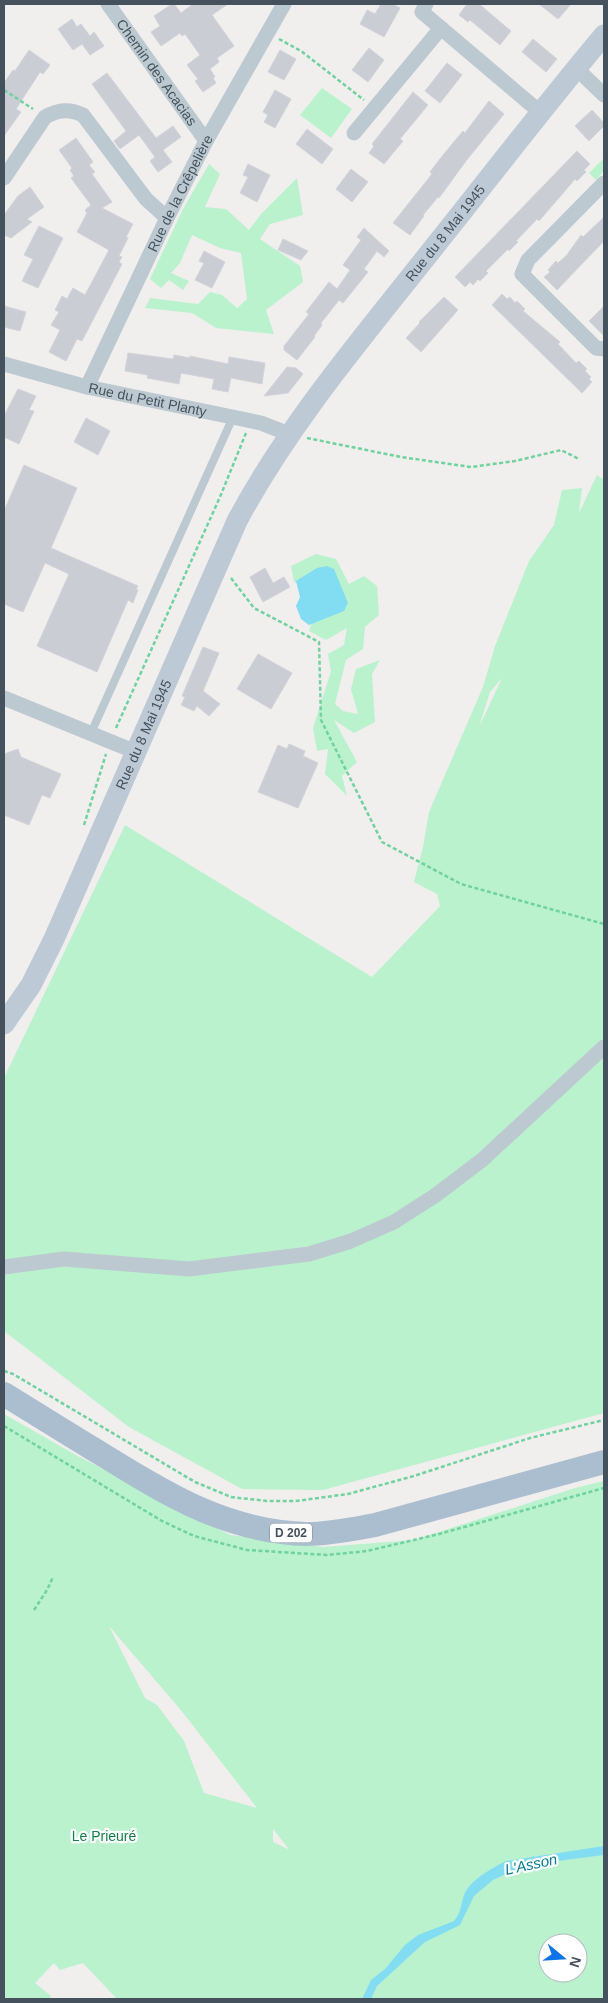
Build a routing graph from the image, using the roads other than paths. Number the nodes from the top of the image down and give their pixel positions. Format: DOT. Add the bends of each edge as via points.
graph roads {
  1 [pos="108,4"];
  2 [pos="284,4"];
  3 [pos="426,4"];
  4 [pos="441,28"];
  5 [pos="604,35"];
  6 [pos="576,68"];
  7 [pos="604,95"];
  8 [pos="541,113"];
  9 [pos="354,133"];
  10 [pos="206,142"];
  11 [pos="4,178"];
  12 [pos="604,183"];
  13 [pos="167,218"];
  14 [pos="604,349"];
  15 [pos="4,364"];
  16 [pos="87,387"];
  17 [pos="233,417"];
  18 [pos="286,438"];
  19 [pos="4,698"];
  20 [pos="91,734"];
  21 [pos="136,752"];
  22 [pos="4,1024"];
  23 [pos="604,1047"];
  24 [pos="4,1267"];
  25 [pos="4,1394"];
  26 [pos="604,1462"];
  1 -- 10 [label="street, Chemin des Acacias"];
  2 -- 10 [label="street, Rue de la Crêpelière"];
  3 -- 4 [label="street" via="422,12"];
  4 -- 8 [label="street"];
  4 -- 9 [label="street"];
  5 -- 6 [label="main road, Rue du 8 Mai 1945"];
  6 -- 7 [label="street"];
  6 -- 8 [label="main road, Rue du 8 Mai 1945"];
  8 -- 18 [label="main road, Rue du 8 Mai 1945"];
  10 -- 13 [label="street, Rue de la Crêpelière"];
  11 -- 13 [label="street" via="45,117 55,111 74,111 83,115 146,199"];
  12 -- 14 [label="street" via="528,260 522,274 596,348"];
  13 -- 16 [label="street, Rue de la Crêpelière"];
  15 -- 16 [label="street, Rue du Petit Planty"];
  16 -- 17 [label="street, Rue du Petit Planty"];
  17 -- 18 [label="street, Rue du Petit Planty" via="282,430"];
  17 -- 20 [label="lane"];
  18 -- 21 [label="main road, Rue du 8 Mai 1945" via="258,480 237,522"];
  19 -- 20 [label="street"];
  20 -- 21 [label="street"];
  21 -- 22 [label="main road, Rue du 8 Mai 1945" via="54,939 31,985"];
  23 -- 24 [label="street" via="482,1160 394,1222 351,1241 309,1254 189,1269 64,1259"];
  25 -- 26 [label="main road, D 202" via="186,1504 230,1522 270,1531 308,1534 375,1525"];
}
